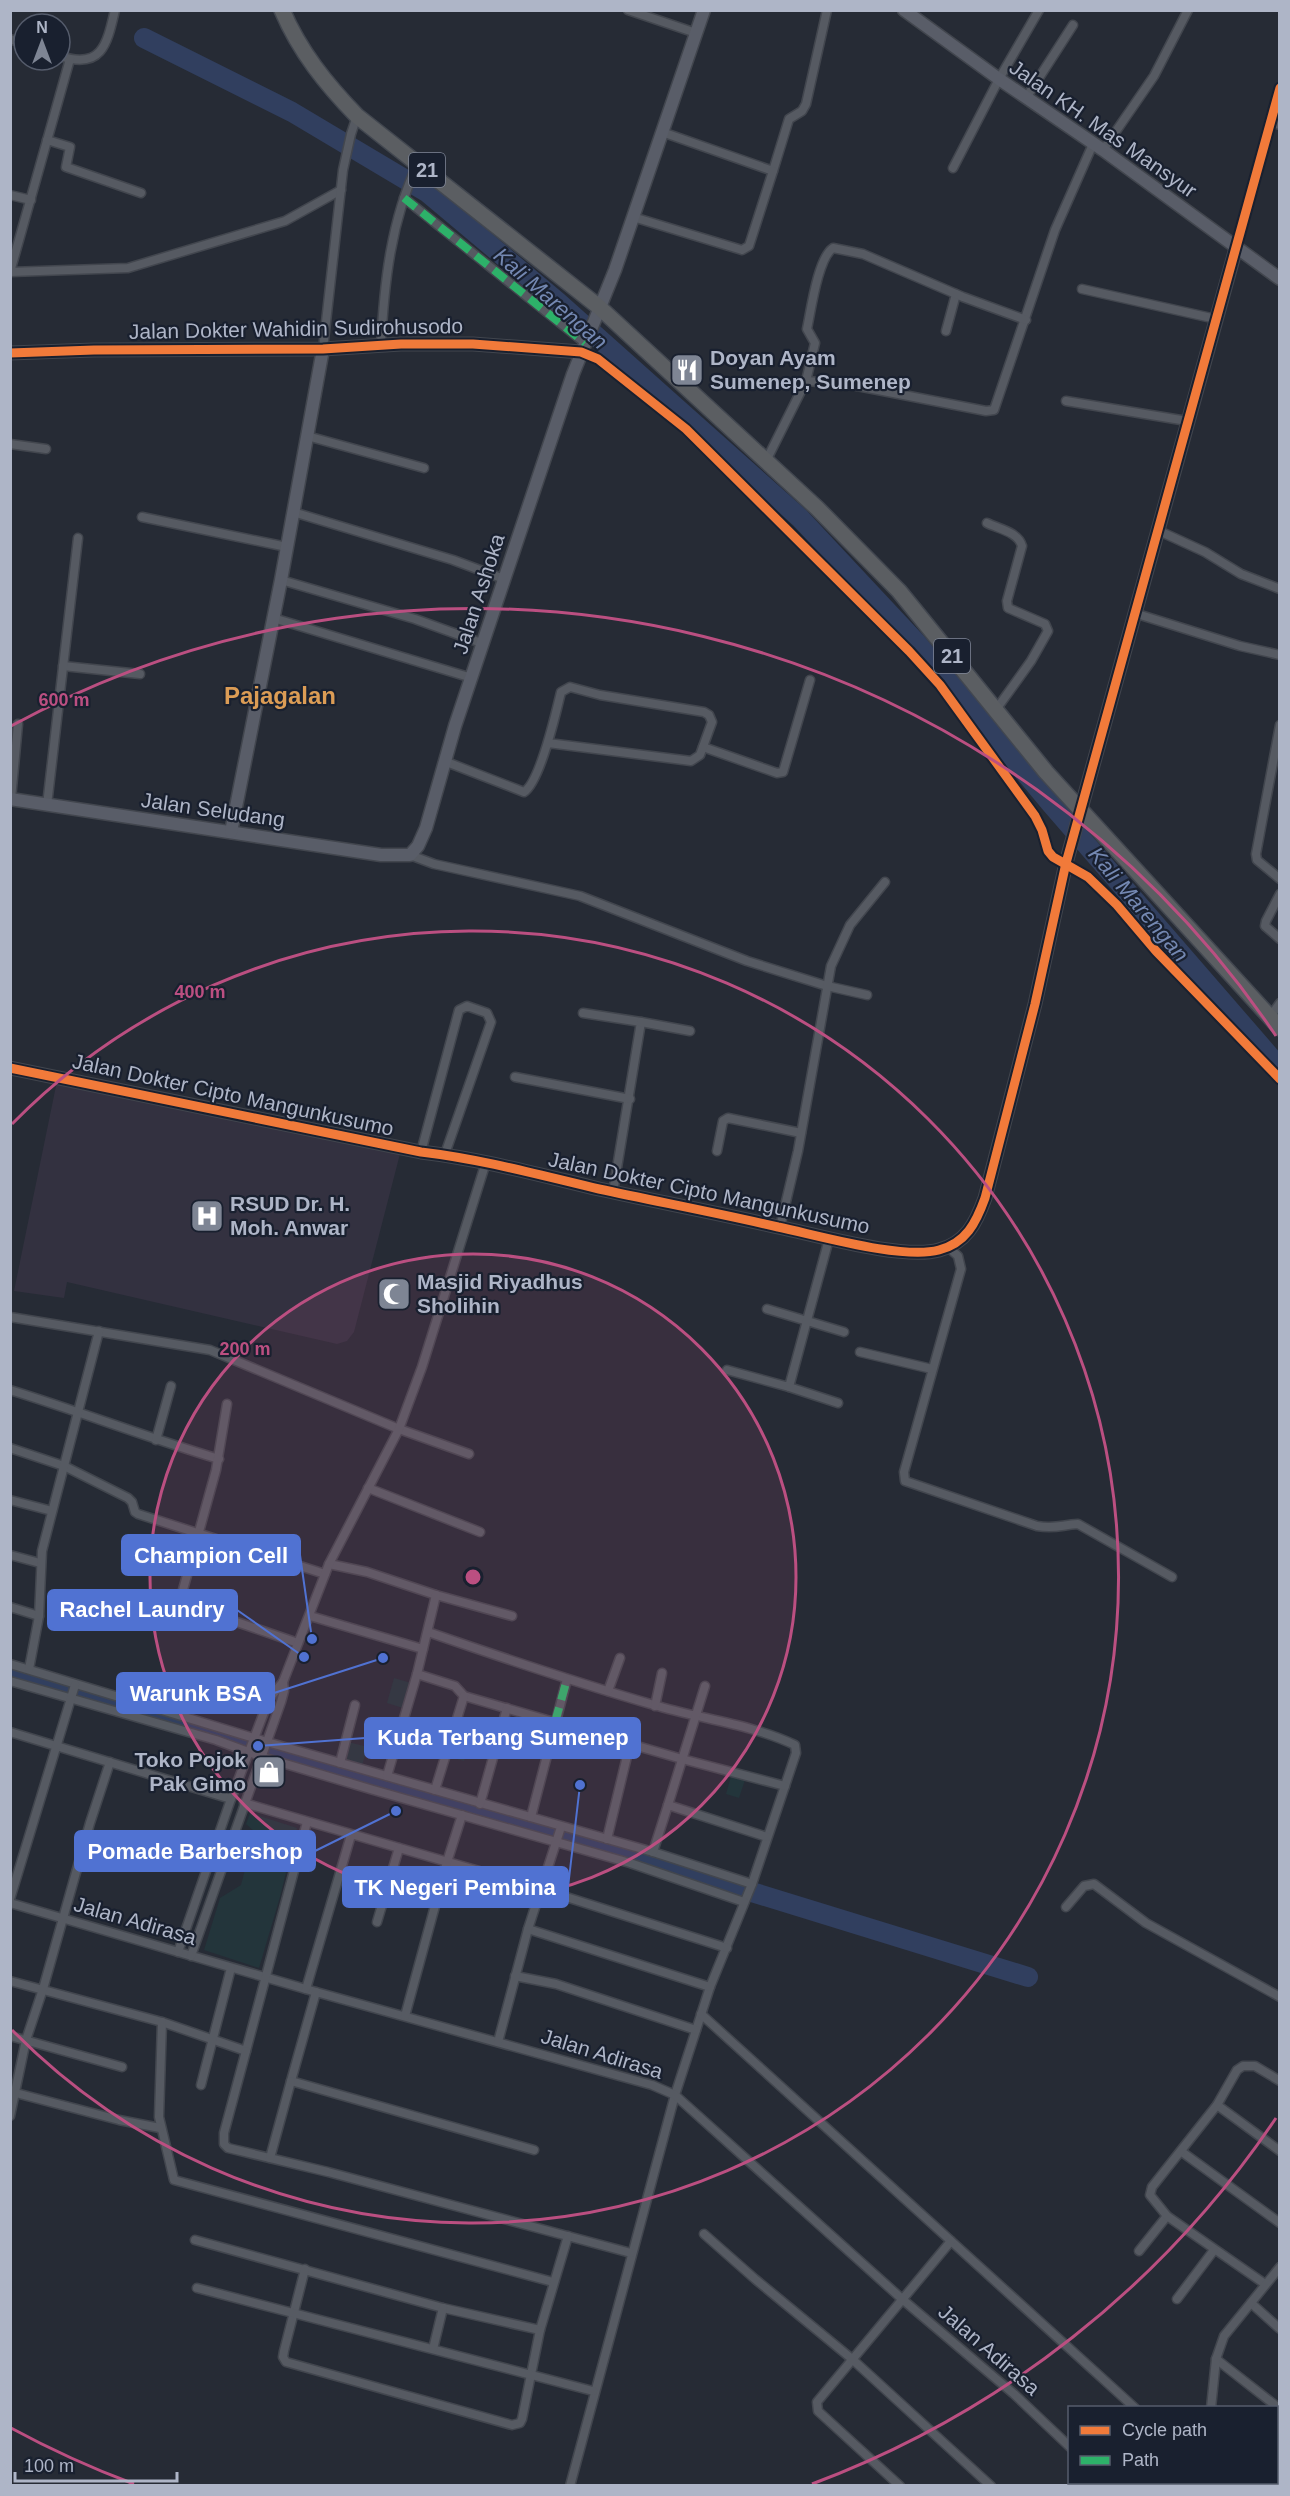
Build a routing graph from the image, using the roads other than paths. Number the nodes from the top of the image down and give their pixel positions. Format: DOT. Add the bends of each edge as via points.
graph roads {
  1 [pos="115,10"];
  2 [pos="282,10"];
  3 [pos="628,10"];
  4 [pos="704,10"];
  5 [pos="827,10"];
  6 [pos="904,10"];
  7 [pos="1039,10"];
  8 [pos="1188,10"];
  9 [pos="1073,25"];
  10 [pos="696,33"];
  11 [pos="72,59"];
  12 [pos="66,72"];
  13 [pos="999,79"];
  14 [pos="1280,88"];
  15 [pos="1026,98"];
  16 [pos="357,116"];
  17 [pos="1275,123"];
  18 [pos="662,132"];
  19 [pos="47,140"];
  20 [pos="1098,147"];
  21 [pos="953,168"];
  22 [pos="415,170"];
  23 [pos="773,171"];
  24 [pos="341,190"];
  25 [pos="141,193"];
  26 [pos="10,195"];
  27 [pos="404,198"];
  28 [pos="31,200"];
  29 [pos="633,217"];
  30 [pos="1236,248"];
  31 [pos="1280,279"];
  32 [pos="1082,289"];
  33 [pos="956,294"];
  34 [pos="596,313"];
  35 [pos="1216,319"];
  36 [pos="1026,320"];
  37 [pos="946,331"];
  38 [pos="381,346"];
  39 [pos="583,347"];
  40 [pos="323,349"];
  41 [pos="10,354"];
  42 [pos="806,381"];
  43 [pos="1066,401"];
  44 [pos="1187,421"];
  45 [pos="306,436"];
  46 [pos="10,444"];
  47 [pos="46,449"];
  48 [pos="766,461"];
  49 [pos="424,468"];
  50 [pos="293,512"];
  51 [pos="142,517"];
  52 [pos="987,523"];
  53 [pos="1157,530"];
  54 [pos="78,538"];
  55 [pos="287,547"];
  56 [pos="504,579"];
  57 [pos="281,580"];
  58 [pos="1280,589"];
  59 [pos="1134,614"];
  60 [pos="273,618"];
  61 [pos="484,644"];
  62 [pos="1280,654"];
  63 [pos="63,666"];
  64 [pos="140,674"];
  65 [pos="472,678"];
  66 [pos="810,680"];
  67 [pos="995,711"];
  68 [pos="18,724"];
  69 [pos="1280,726"];
  70 [pos="548,743"];
  71 [pos="703,747"];
  72 [pos="444,761"];
  73 [pos="11,799"];
  74 [pos="46,805"];
  75 [pos="1078,819"];
  76 [pos="231,831"];
  77 [pos="410,855"];
  78 [pos="1067,859"];
  79 [pos="1280,879"];
  80 [pos="885,882"];
  81 [pos="1280,894"];
  82 [pos="1280,939"];
  83 [pos="827,986"];
  84 [pos="867,995"];
  85 [pos="1280,1003"];
  86 [pos="583,1013"];
  87 [pos="641,1022"];
  88 [pos="1275,1023"];
  89 [pos="690,1030"];
  90 [pos="10,1068"];
  91 [pos="515,1077"];
  92 [pos="1280,1079"];
  93 [pos="630,1098"];
  94 [pos="801,1133"];
  95 [pos="717,1151"];
  96 [pos="421,1152"];
  97 [pos="445,1154"];
  98 [pos="486,1162"];
  99 [pos="612,1191"];
  100 [pos="780,1227"];
  101 [pos="829,1239"];
  102 [pos="948,1247"];
  103 [pos="767,1309"];
  104 [pos="10,1317"];
  105 [pos="809,1321"];
  106 [pos="99,1331"];
  107 [pos="844,1332"];
  108 [pos="860,1353"];
  109 [pos="932,1369"];
  110 [pos="727,1370"];
  111 [pos="171,1386"];
  112 [pos="789,1388"];
  113 [pos="10,1390"];
  114 [pos="838,1403"];
  115 [pos="227,1404"];
  116 [pos="80,1411"];
  117 [pos="399,1429"];
  118 [pos="156,1440"];
  119 [pos="10,1448"];
  120 [pos="469,1454"];
  121 [pos="219,1459"];
  122 [pos="64,1466"];
  123 [pos="368,1488"];
  124 [pos="10,1500"];
  125 [pos="52,1511"];
  126 [pos="200,1532"];
  127 [pos="480,1532"];
  128 [pos="10,1555"];
  129 [pos="40,1563"];
  130 [pos="329,1564"];
  131 [pos="325,1574"];
  132 [pos="1172,1577"];
  133 [pos="436,1595"];
  134 [pos="10,1607"];
  135 [pos="39,1616"];
  136 [pos="310,1616"];
  137 [pos="512,1616"];
  138 [pos="428,1632"];
  139 [pos="298,1643"];
  140 [pos="423,1649"];
  141 [pos="620,1658"];
  142 [pos="10,1664"];
  143 [pos="28,1669"];
  144 [pos="662,1673"];
  145 [pos="417,1674"];
  146 [pos="567,1678"];
  147 [pos="10,1681"];
  148 [pos="283,1682"];
  149 [pos="75,1685"];
  150 [pos="705,1686"];
  151 [pos="608,1691"];
  152 [pos="464,1696"];
  153 [pos="71,1699"];
  154 [pos="355,1705"];
  155 [pos="655,1706"];
  156 [pos="507,1708"];
  157 [pos="695,1716"];
  158 [pos="555,1722"];
  159 [pos="10,1731"];
  160 [pos="399,1733"];
  161 [pos="255,1738"];
  162 [pos="267,1742"];
  163 [pos="630,1744"];
  164 [pos="57,1745"];
  165 [pos="447,1748"];
  166 [pos="249,1751"];
  167 [pos="262,1757"];
  168 [pos="682,1759"];
  169 [pos="110,1762"];
  170 [pos="339,1763"];
  171 [pos="387,1776"];
  172 [pos="785,1786"];
  173 [pos="435,1790"];
  174 [pos="231,1799"];
  175 [pos="244,1803"];
  176 [pos="480,1804"];
  177 [pos="668,1805"];
  178 [pos="462,1815"];
  179 [pos="531,1817"];
  180 [pos="307,1822"];
  181 [pos="561,1827"];
  182 [pos="351,1835"];
  183 [pos="767,1836"];
  184 [pos="607,1839"];
  185 [pos="556,1842"];
  186 [pos="399,1848"];
  187 [pos="653,1852"];
  188 [pos="447,1862"];
  189 [pos="750,1887"];
  190 [pos="541,1889"];
  191 [pos="10,1899"];
  192 [pos="744,1902"];
  193 [pos="10,1904"];
  194 [pos="1066,1907"];
  195 [pos="62,1919"];
  196 [pos="377,1922"];
  197 [pos="528,1929"];
  198 [pos="727,1948"];
  199 [pos="178,1952"];
  200 [pos="191,1956"];
  201 [pos="231,1968"];
  202 [pos="266,1976"];
  203 [pos="515,1976"];
  204 [pos="10,1981"];
  205 [pos="710,1987"];
  206 [pos="43,1989"];
  207 [pos="306,1989"];
  208 [pos="316,1992"];
  209 [pos="1280,1996"];
  210 [pos="701,2014"];
  211 [pos="405,2016"];
  212 [pos="162,2022"];
  213 [pos="696,2030"];
  214 [pos="10,2036"];
  215 [pos="211,2038"];
  216 [pos="26,2040"];
  217 [pos="498,2042"];
  218 [pos="246,2051"];
  219 [pos="122,2067"];
  220 [pos="291,2081"];
  221 [pos="1280,2081"];
  222 [pos="201,2085"];
  223 [pos="13,2092"];
  224 [pos="675,2095"];
  225 [pos="1217,2105"];
  226 [pos="10,2116"];
  227 [pos="160,2128"];
  228 [pos="534,2150"];
  229 [pos="1280,2151"];
  230 [pos="1182,2152"];
  231 [pos="270,2158"];
  232 [pos="1167,2216"];
  233 [pos="1280,2223"];
  234 [pos="704,2234"];
  235 [pos="568,2236"];
  236 [pos="195,2240"];
  237 [pos="951,2241"];
  238 [pos="1214,2250"];
  239 [pos="1138,2251"];
  240 [pos="631,2253"];
  241 [pos="1280,2267"];
  242 [pos="305,2269"];
  243 [pos="554,2282"];
  244 [pos="1265,2284"];
  245 [pos="197,2288"];
  246 [pos="902,2299"];
  247 [pos="1177,2299"];
  248 [pos="1251,2303"];
  249 [pos="443,2308"];
  250 [pos="293,2312"];
  251 [pos="1280,2329"];
  252 [pos="540,2330"];
  253 [pos="433,2349"];
  254 [pos="852,2359"];
  255 [pos="1216,2359"];
  256 [pos="532,2375"];
  257 [pos="593,2391"];
  258 [pos="1133,2406"];
  259 [pos="1211,2406"];
  260 [pos="1276,2406"];
  261 [pos="1068,2445"];
  262 [pos="570,2486"];
  263 [pos="900,2486"];
  264 [pos="991,2486"];
  1 -- 11 [label="street" via="108,39 99,54 92,59"];
  2 -- 16 [label="highway, 21" via="306,57"];
  3 -- 10 [label="street"];
  4 -- 10 [label="street"];
  5 -- 23 [label="street" via="806,104 788,122"];
  6 -- 13 [label="street, Jalan KH. Mas Mansyur"];
  7 -- 13 [label="street"];
  8 -- 20 [label="street" via="1154,76"];
  9 -- 15 [label="street"];
  10 -- 18 [label="street"];
  12 -- 19 [label="street"];
  13 -- 15 [label="street, Jalan KH. Mas Mansyur"];
  13 -- 21 [label="street"];
  14 -- 17 [label="street"];
  15 -- 20 [label="street, Jalan KH. Mas Mansyur"];
  16 -- 22 [label="highway, 21"];
  16 -- 24 [label="street" via="346,152"];
  17 -- 30 [label="street"];
  18 -- 23 [label="street"];
  18 -- 29 [label="street"];
  19 -- 25 [label="street" via="70,147 66,167"];
  19 -- 28 [label="street"];
  20 -- 30 [label="street, Jalan KH. Mas Mansyur"];
  20 -- 36 [label="street" via="1055,230"];
  22 -- 27 [label="street"];
  22 -- 34 [label="highway, 21"];
  23 -- 29 [label="street" via="748,246 742,250"];
  24 -- 28 [label="street" via="285,221 128,268 10,272"];
  24 -- 40 [label="street"];
  26 -- 28 [label="street"];
  27 -- 38 [label="street" via="383,296"];
  27 -- 39 [label="street"];
  29 -- 34 [label="street"];
  30 -- 31 [label="street, Jalan KH. Mas Mansyur"];
  30 -- 35 [label="street, Jalan Dokter Cipto Mangunkusumo"];
  32 -- 35 [label="street"];
  33 -- 36 [label="street"];
  33 -- 37 [label="street"];
  33 -- 42 [label="street" via="863,254 832,248 819,275 807,329 815,343"];
  34 -- 39 [label="street"];
  34 -- 48 [label="highway, 21"];
  35 -- 44 [label="street, Jalan Dokter Cipto Mangunkusumo"];
  36 -- 42 [label="street" via="994,410 847,384"];
  38 -- 39 [label="street, Jalan Dokter Wahidin Sudirohusodo"];
  38 -- 40 [label="street, Jalan Dokter Wahidin Sudirohusodo"];
  39 -- 56 [label="street, Jalan Ashoka"];
  39 -- 78 [label="street" via="686,429 909,651 940,685 1035,816 1048,851"];
  40 -- 41 [label="street, Jalan Dokter Wahidin Sudirohusodo"];
  40 -- 45 [label="street"];
  42 -- 48 [label="street"];
  43 -- 44 [label="street"];
  44 -- 53 [label="street, Jalan Dokter Cipto Mangunkusumo"];
  45 -- 49 [label="street"];
  45 -- 50 [label="street"];
  46 -- 47 [label="street"];
  48 -- 67 [label="highway, 21" via="898,591"];
  50 -- 55 [label="street"];
  50 -- 56 [label="street"];
  51 -- 55 [label="street"];
  52 -- 67 [label="street" via="1016,536 1022,546 1008,608 1045,624 1048,631"];
  53 -- 58 [label="street" via="1241,574"];
  53 -- 59 [label="street, Jalan Dokter Cipto Mangunkusumo"];
  54 -- 63 [label="street"];
  55 -- 57 [label="street"];
  56 -- 61 [label="street, Jalan Ashoka"];
  57 -- 60 [label="street"];
  57 -- 61 [label="street" via="415,619"];
  59 -- 62 [label="street"];
  59 -- 75 [label="street, Jalan Dokter Cipto Mangunkusumo"];
  60 -- 65 [label="street"];
  60 -- 76 [label="street"];
  61 -- 65 [label="street, Jalan Ashoka"];
  63 -- 64 [label="street"];
  63 -- 74 [label="street"];
  65 -- 72 [label="street, Jalan Ashoka"];
  66 -- 71 [label="street" via="783,772"];
  67 -- 75 [label="highway, 21"];
  68 -- 73 [label="street"];
  69 -- 79 [label="street" via="1256,854 1257,860"];
  70 -- 71 [label="street" via="691,761"];
  70 -- 71 [label="street" via="561,693 576,687 600,695 704,712 712,722"];
  70 -- 72 [label="street" via="532,784 524,792"];
  72 -- 77 [label="street, Jalan Ashoka" via="426,828"];
  73 -- 74 [label="street, Jalan Seludang"];
  74 -- 76 [label="street, Jalan Seludang"];
  75 -- 78 [label="street, Jalan Dokter Cipto Mangunkusumo"];
  75 -- 88 [label="highway, 21"];
  76 -- 77 [label="street, Jalan Seludang" via="381,855"];
  77 -- 83 [label="street" via="434,864 580,896 747,961"];
  78 -- 92 [label="street" via="1117,904 1156,951"];
  78 -- 102 [label="street, Jalan Dokter Cipto Mangunkusumo" via="985,1198 969,1232"];
  80 -- 83 [label="street" via="850,925 831,966"];
  81 -- 82 [label="street" via="1266,921 1266,926"];
  83 -- 84 [label="street"];
  83 -- 94 [label="street"];
  85 -- 88 [label="street"];
  86 -- 87 [label="street"];
  87 -- 89 [label="street"];
  87 -- 93 [label="street"];
  90 -- 96 [label="street, Jalan Dokter Cipto Mangunkusumo"];
  91 -- 93 [label="street"];
  93 -- 99 [label="street"];
  94 -- 95 [label="street" via="728,1118 723,1121"];
  94 -- 100 [label="street"];
  96 -- 97 [label="street, Jalan Dokter Cipto Mangunkusumo"];
  96 -- 97 [label="street" via="459,1010 467,1006 487,1013 491,1022"];
  97 -- 98 [label="street, Jalan Dokter Cipto Mangunkusumo"];
  98 -- 99 [label="street, Jalan Dokter Cipto Mangunkusumo"];
  98 -- 117 [label="street"];
  99 -- 100 [label="street, Jalan Dokter Cipto Mangunkusumo"];
  100 -- 101 [label="street, Jalan Dokter Cipto Mangunkusumo"];
  101 -- 102 [label="street, Jalan Dokter Cipto Mangunkusumo" via="909,1252"];
  101 -- 105 [label="street"];
  102 -- 109 [label="street" via="958,1257 961,1269"];
  103 -- 105 [label="street"];
  104 -- 106 [label="street"];
  105 -- 107 [label="street"];
  105 -- 112 [label="street"];
  106 -- 116 [label="street"];
  106 -- 117 [label="street" via="210,1350"];
  108 -- 109 [label="street"];
  109 -- 132 [label="street" via="904,1472 905,1481 1037,1526 1054,1529 1078,1524"];
  110 -- 112 [label="street"];
  111 -- 118 [label="street"];
  112 -- 114 [label="street"];
  113 -- 116 [label="street"];
  115 -- 121 [label="street"];
  116 -- 118 [label="street"];
  116 -- 122 [label="street"];
  117 -- 120 [label="street"];
  117 -- 123 [label="street"];
  118 -- 121 [label="street"];
  119 -- 122 [label="street"];
  121 -- 126 [label="street"];
  122 -- 125 [label="street"];
  122 -- 126 [label="street" via="128,1498 135,1512"];
  123 -- 127 [label="street"];
  123 -- 130 [label="street"];
  124 -- 125 [label="street"];
  125 -- 129 [label="street"];
  126 -- 131 [label="street"];
  126 -- 139 [label="street" via="180,1592 183,1602"];
  128 -- 129 [label="street"];
  129 -- 135 [label="street"];
  130 -- 131 [label="street"];
  130 -- 133 [label="street"];
  131 -- 136 [label="street"];
  133 -- 137 [label="street"];
  133 -- 138 [label="street"];
  134 -- 135 [label="street"];
  135 -- 143 [label="street"];
  136 -- 139 [label="street"];
  136 -- 140 [label="street"];
  138 -- 140 [label="street"];
  138 -- 146 [label="street"];
  139 -- 148 [label="street"];
  140 -- 145 [label="street"];
  141 -- 151 [label="street"];
  142 -- 143 [label="street"];
  143 -- 149 [label="street"];
  144 -- 155 [label="street"];
  145 -- 152 [label="street" via="454,1686"];
  145 -- 160 [label="street"];
  146 -- 151 [label="street"];
  146 -- 158 [label="street"];
  147 -- 153 [label="street"];
  148 -- 161 [label="street" via="269,1699"];
  148 -- 162 [label="street" via="284,1691"];
  149 -- 153 [label="street"];
  149 -- 161 [label="street"];
  150 -- 157 [label="street"];
  151 -- 155 [label="street"];
  152 -- 156 [label="street"];
  152 -- 165 [label="street"];
  153 -- 164 [label="street"];
  153 -- 166 [label="street"];
  154 -- 170 [label="street"];
  155 -- 157 [label="street"];
  156 -- 158 [label="street"];
  156 -- 176 [label="street"];
  157 -- 168 [label="street"];
  157 -- 172 [label="street" via="795,1745"];
  158 -- 163 [label="street"];
  158 -- 179 [label="street"];
  159 -- 164 [label="street"];
  160 -- 165 [label="street"];
  160 -- 171 [label="street"];
  161 -- 162 [label="street"];
  161 -- 166 [label="street"];
  162 -- 167 [label="street"];
  162 -- 170 [label="street"];
  163 -- 168 [label="street"];
  163 -- 184 [label="street"];
  164 -- 169 [label="street"];
  164 -- 191 [label="street"];
  165 -- 173 [label="street"];
  166 -- 167 [label="street"];
  166 -- 174 [label="street"];
  167 -- 175 [label="street"];
  167 -- 178 [label="street"];
  168 -- 172 [label="street"];
  168 -- 177 [label="street"];
  169 -- 174 [label="street"];
  169 -- 195 [label="street"];
  170 -- 171 [label="street"];
  171 -- 173 [label="street"];
  172 -- 183 [label="street"];
  173 -- 176 [label="street"];
  174 -- 199 [label="street"];
  175 -- 180 [label="street"];
  175 -- 200 [label="street"];
  176 -- 179 [label="street"];
  177 -- 183 [label="street"];
  177 -- 187 [label="street"];
  178 -- 185 [label="street"];
  178 -- 188 [label="street"];
  179 -- 181 [label="street"];
  180 -- 182 [label="street"];
  180 -- 202 [label="street"];
  181 -- 184 [label="street"];
  181 -- 185 [label="street"];
  182 -- 186 [label="street"];
  182 -- 207 [label="street"];
  183 -- 189 [label="street"];
  184 -- 187 [label="street"];
  185 -- 190 [label="street"];
  185 -- 192 [label="street"];
  186 -- 188 [label="street"];
  186 -- 196 [label="street"];
  187 -- 189 [label="street"];
  188 -- 190 [label="street"];
  188 -- 211 [label="street"];
  189 -- 192 [label="street"];
  190 -- 197 [label="street"];
  190 -- 198 [label="street"];
  192 -- 198 [label="street"];
  193 -- 195 [label="street, Jalan Adirasa"];
  194 -- 209 [label="street" via="1084,1886 1094,1884 1146,1923"];
  195 -- 199 [label="street, Jalan Adirasa"];
  195 -- 206 [label="street"];
  197 -- 203 [label="street"];
  197 -- 205 [label="street"];
  198 -- 205 [label="street"];
  199 -- 200 [label="street, Jalan Adirasa"];
  200 -- 201 [label="street, Jalan Adirasa"];
  201 -- 202 [label="street, Jalan Adirasa"];
  201 -- 215 [label="street"];
  202 -- 207 [label="street, Jalan Adirasa"];
  202 -- 218 [label="street"];
  203 -- 213 [label="street" via="556,1984"];
  203 -- 217 [label="street"];
  204 -- 206 [label="street"];
  205 -- 210 [label="street"];
  206 -- 212 [label="street"];
  206 -- 216 [label="street"];
  207 -- 208 [label="street, Jalan Adirasa"];
  208 -- 211 [label="street, Jalan Adirasa"];
  208 -- 220 [label="street"];
  210 -- 213 [label="street"];
  210 -- 237 [label="street"];
  211 -- 217 [label="street, Jalan Adirasa"];
  212 -- 215 [label="street"];
  212 -- 227 [label="street"];
  213 -- 224 [label="street"];
  214 -- 216 [label="street"];
  215 -- 218 [label="street"];
  215 -- 222 [label="street"];
  216 -- 219 [label="street"];
  216 -- 223 [label="street"];
  217 -- 224 [label="street, Jalan Adirasa"];
  218 -- 231 [label="street" via="224,2144"];
  220 -- 228 [label="street"];
  220 -- 231 [label="street"];
  221 -- 225 [label="street" via="1255,2066 1243,2066"];
  223 -- 226 [label="street"];
  223 -- 227 [label="street"];
  224 -- 240 [label="street"];
  224 -- 246 [label="street, Jalan Adirasa"];
  225 -- 229 [label="street"];
  225 -- 230 [label="street"];
  227 -- 243 [label="street" via="172,2178 177,2181"];
  230 -- 232 [label="street" via="1150,2191 1151,2200"];
  230 -- 233 [label="street"];
  231 -- 235 [label="street"];
  232 -- 238 [label="street"];
  232 -- 239 [label="street"];
  234 -- 254 [label="street"];
  235 -- 240 [label="street"];
  235 -- 243 [label="street"];
  236 -- 242 [label="street"];
  237 -- 246 [label="street"];
  237 -- 258 [label="street"];
  238 -- 244 [label="street"];
  238 -- 247 [label="street"];
  240 -- 257 [label="street"];
  241 -- 244 [label="street"];
  242 -- 249 [label="street"];
  242 -- 250 [label="street"];
  243 -- 252 [label="street"];
  244 -- 248 [label="street"];
  245 -- 250 [label="street"];
  246 -- 254 [label="street"];
  246 -- 261 [label="street, Jalan Adirasa"];
  248 -- 251 [label="street"];
  248 -- 255 [label="street" via="1224,2336"];
  249 -- 252 [label="street"];
  249 -- 253 [label="street"];
  250 -- 253 [label="street"];
  250 -- 256 [label="street" via="283,2357 286,2362 512,2426 522,2419"];
  252 -- 256 [label="street"];
  253 -- 256 [label="street"];
  254 -- 263 [label="street" via="818,2398 818,2411"];
  254 -- 264 [label="street"];
  255 -- 259 [label="street"];
  255 -- 260 [label="street"];
  256 -- 257 [label="street"];
  257 -- 262 [label="street"];
}
